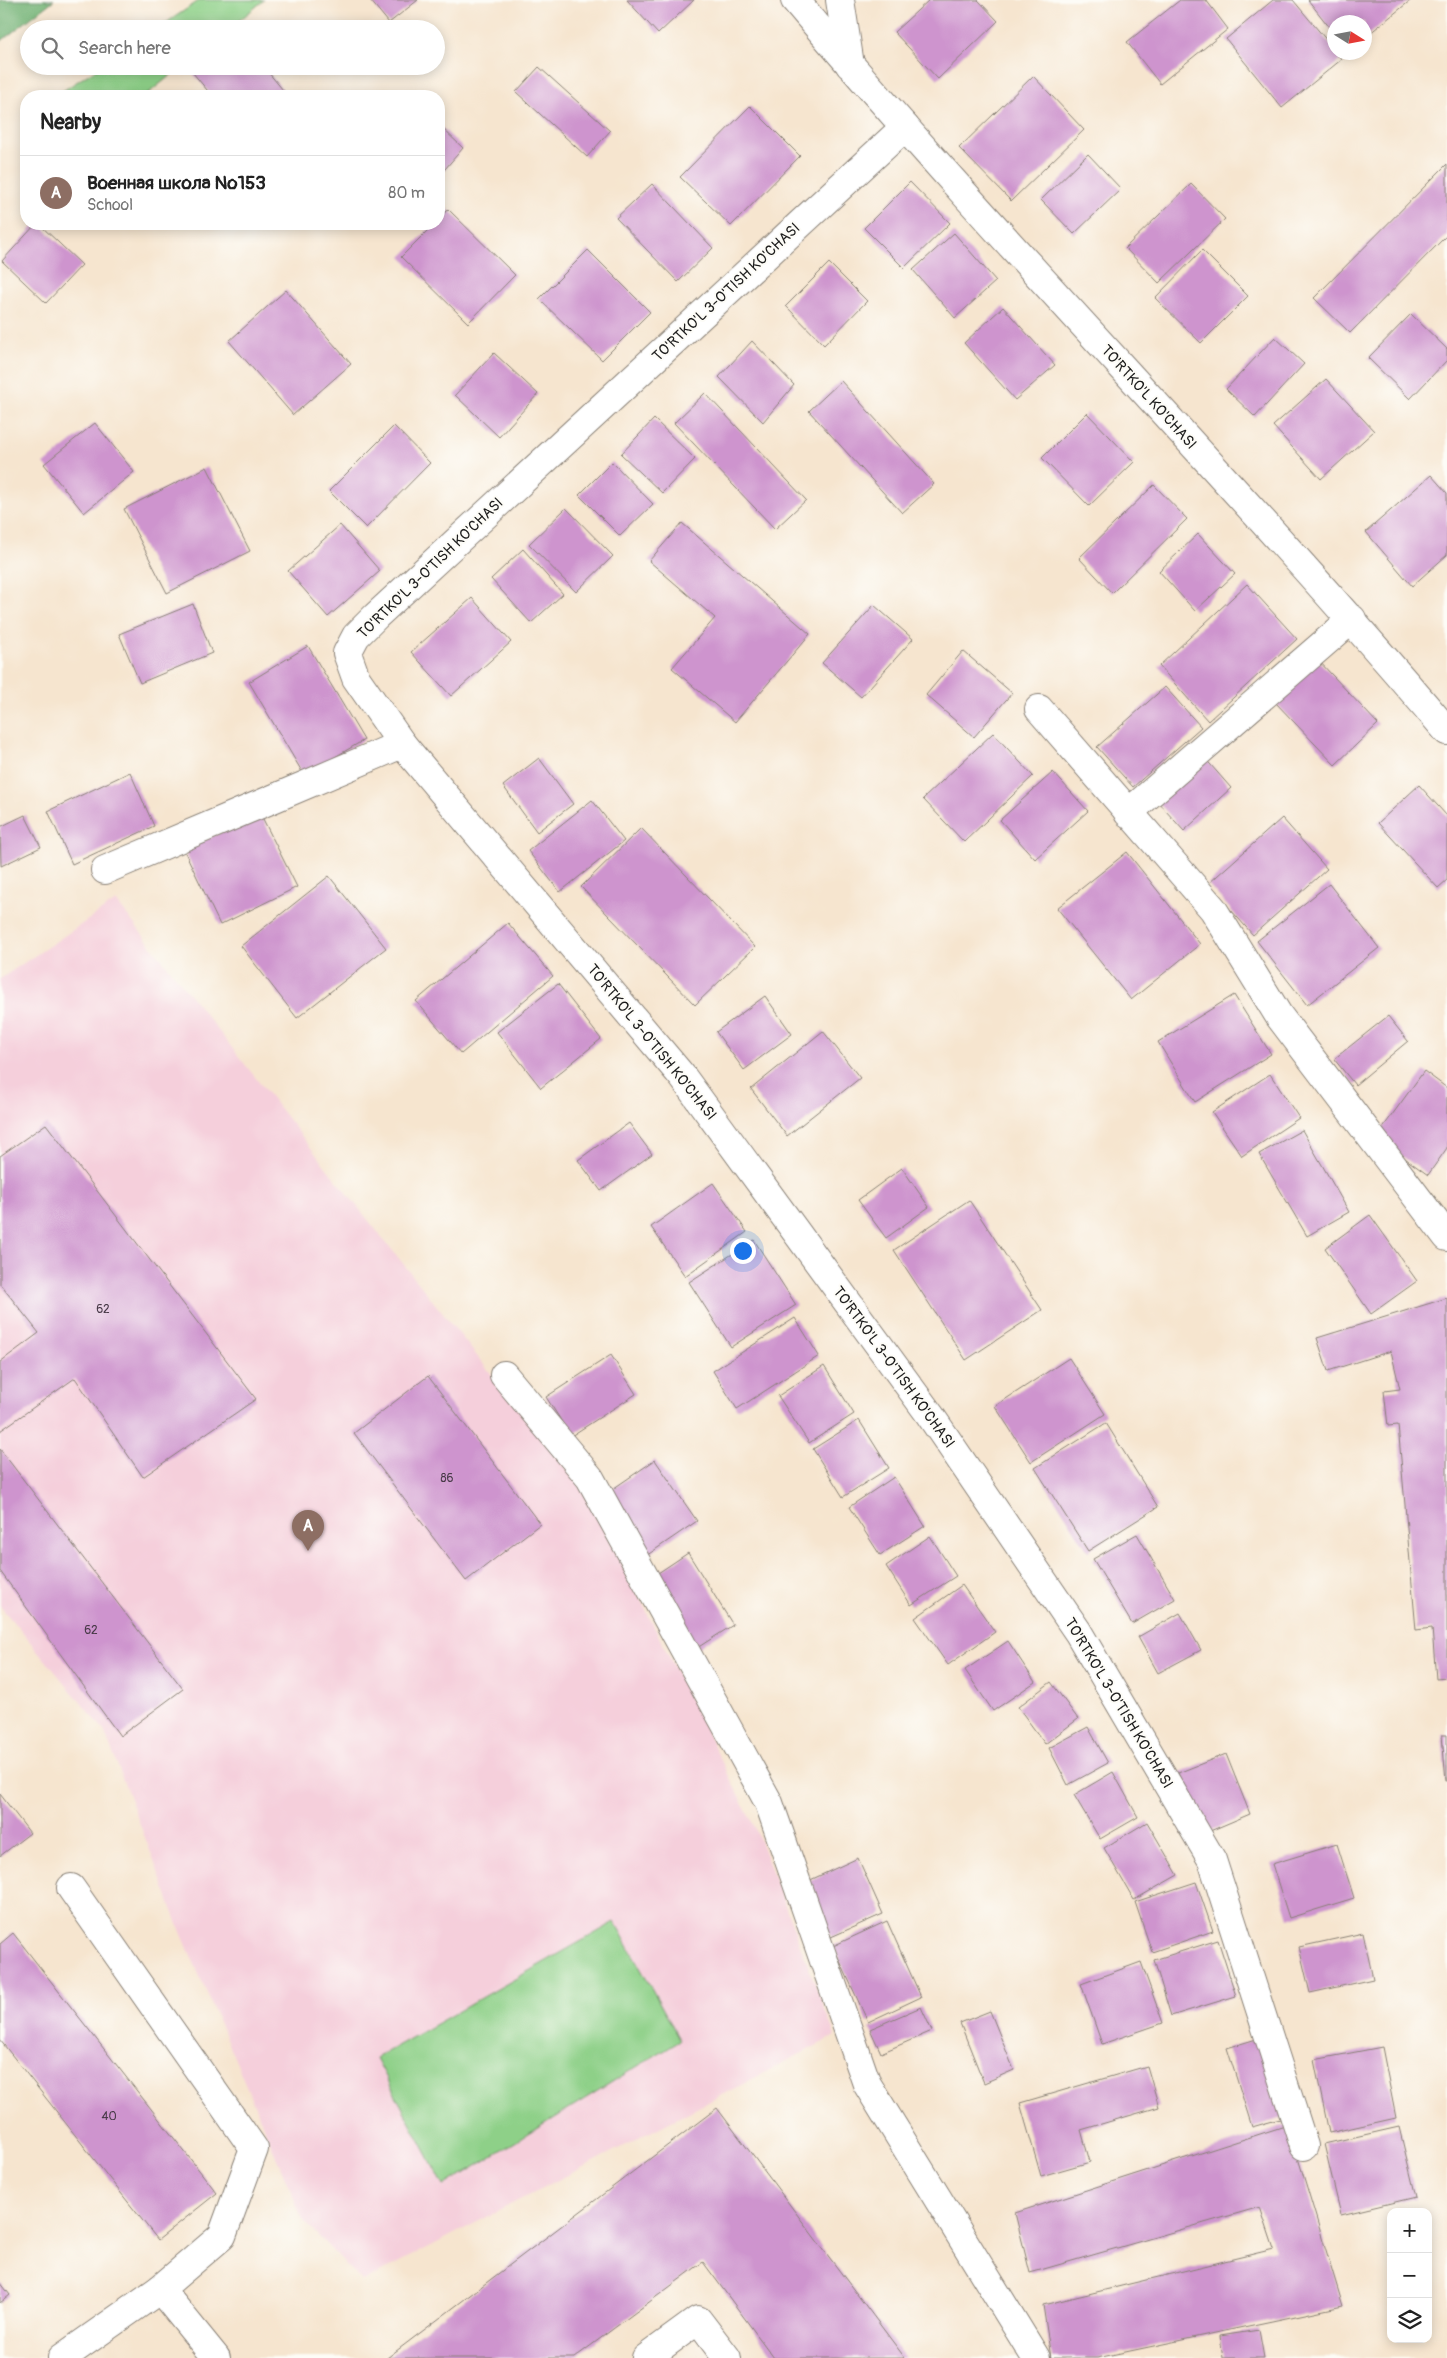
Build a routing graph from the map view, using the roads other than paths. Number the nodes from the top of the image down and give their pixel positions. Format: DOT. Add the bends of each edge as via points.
graph roads {
  1 [pos="795,0"];
  2 [pos="840,0"];
  3 [pos="850,65"];
  4 [pos="905,128"];
  5 [pos="1352,619"];
  6 [pos="1039,709"];
  7 [pos="1447,731"];
  8 [pos="402,744"];
  9 [pos="1128,813"];
  10 [pos="104,870"];
  11 [pos="1447,1237"];
  12 [pos="504,1375"];
  13 [pos="71,1888"];
  14 [pos="1304,2146"];
  15 [pos="160,2288"];
  16 [pos="62,2358"];
  17 [pos="216,2358"];
  18 [pos="646,2358"];
  19 [pos="727,2358"];
  20 [pos="1036,2358"];
  1 -- 3 [label="street, TO'RTKO'L KO'CHASI"];
  2 -- 3 [label="street"];
  3 -- 4 [label="street, TO'RTKO'L KO'CHASI"];
  4 -- 5 [label="street, TO'RTKO'L KO'CHASI"];
  4 -- 8 [label="street, TO'RTKO'L 3-O'TISH KO'CHASI" via="356,636 347,653 356,678"];
  5 -- 7 [label="street, TO'RTKO'L KO'CHASI"];
  5 -- 9 [label="street"];
  6 -- 9 [label="street"];
  8 -- 10 [label="street"];
  8 -- 14 [label="street, TO'RTKO'L 3-O'TISH KO'CHASI" via="682,1076 930,1415 1078,1632 1212,1860"];
  9 -- 11 [label="street" via="1213,909 1278,1016"];
  12 -- 20 [label="street" via="590,1478 769,1803 867,2084"];
  13 -- 15 [label="street" via="254,2149 222,2236"];
  15 -- 16 [label="street"];
  15 -- 17 [label="street"];
  18 -- 19 [label="street" via="698,2320"];
}
